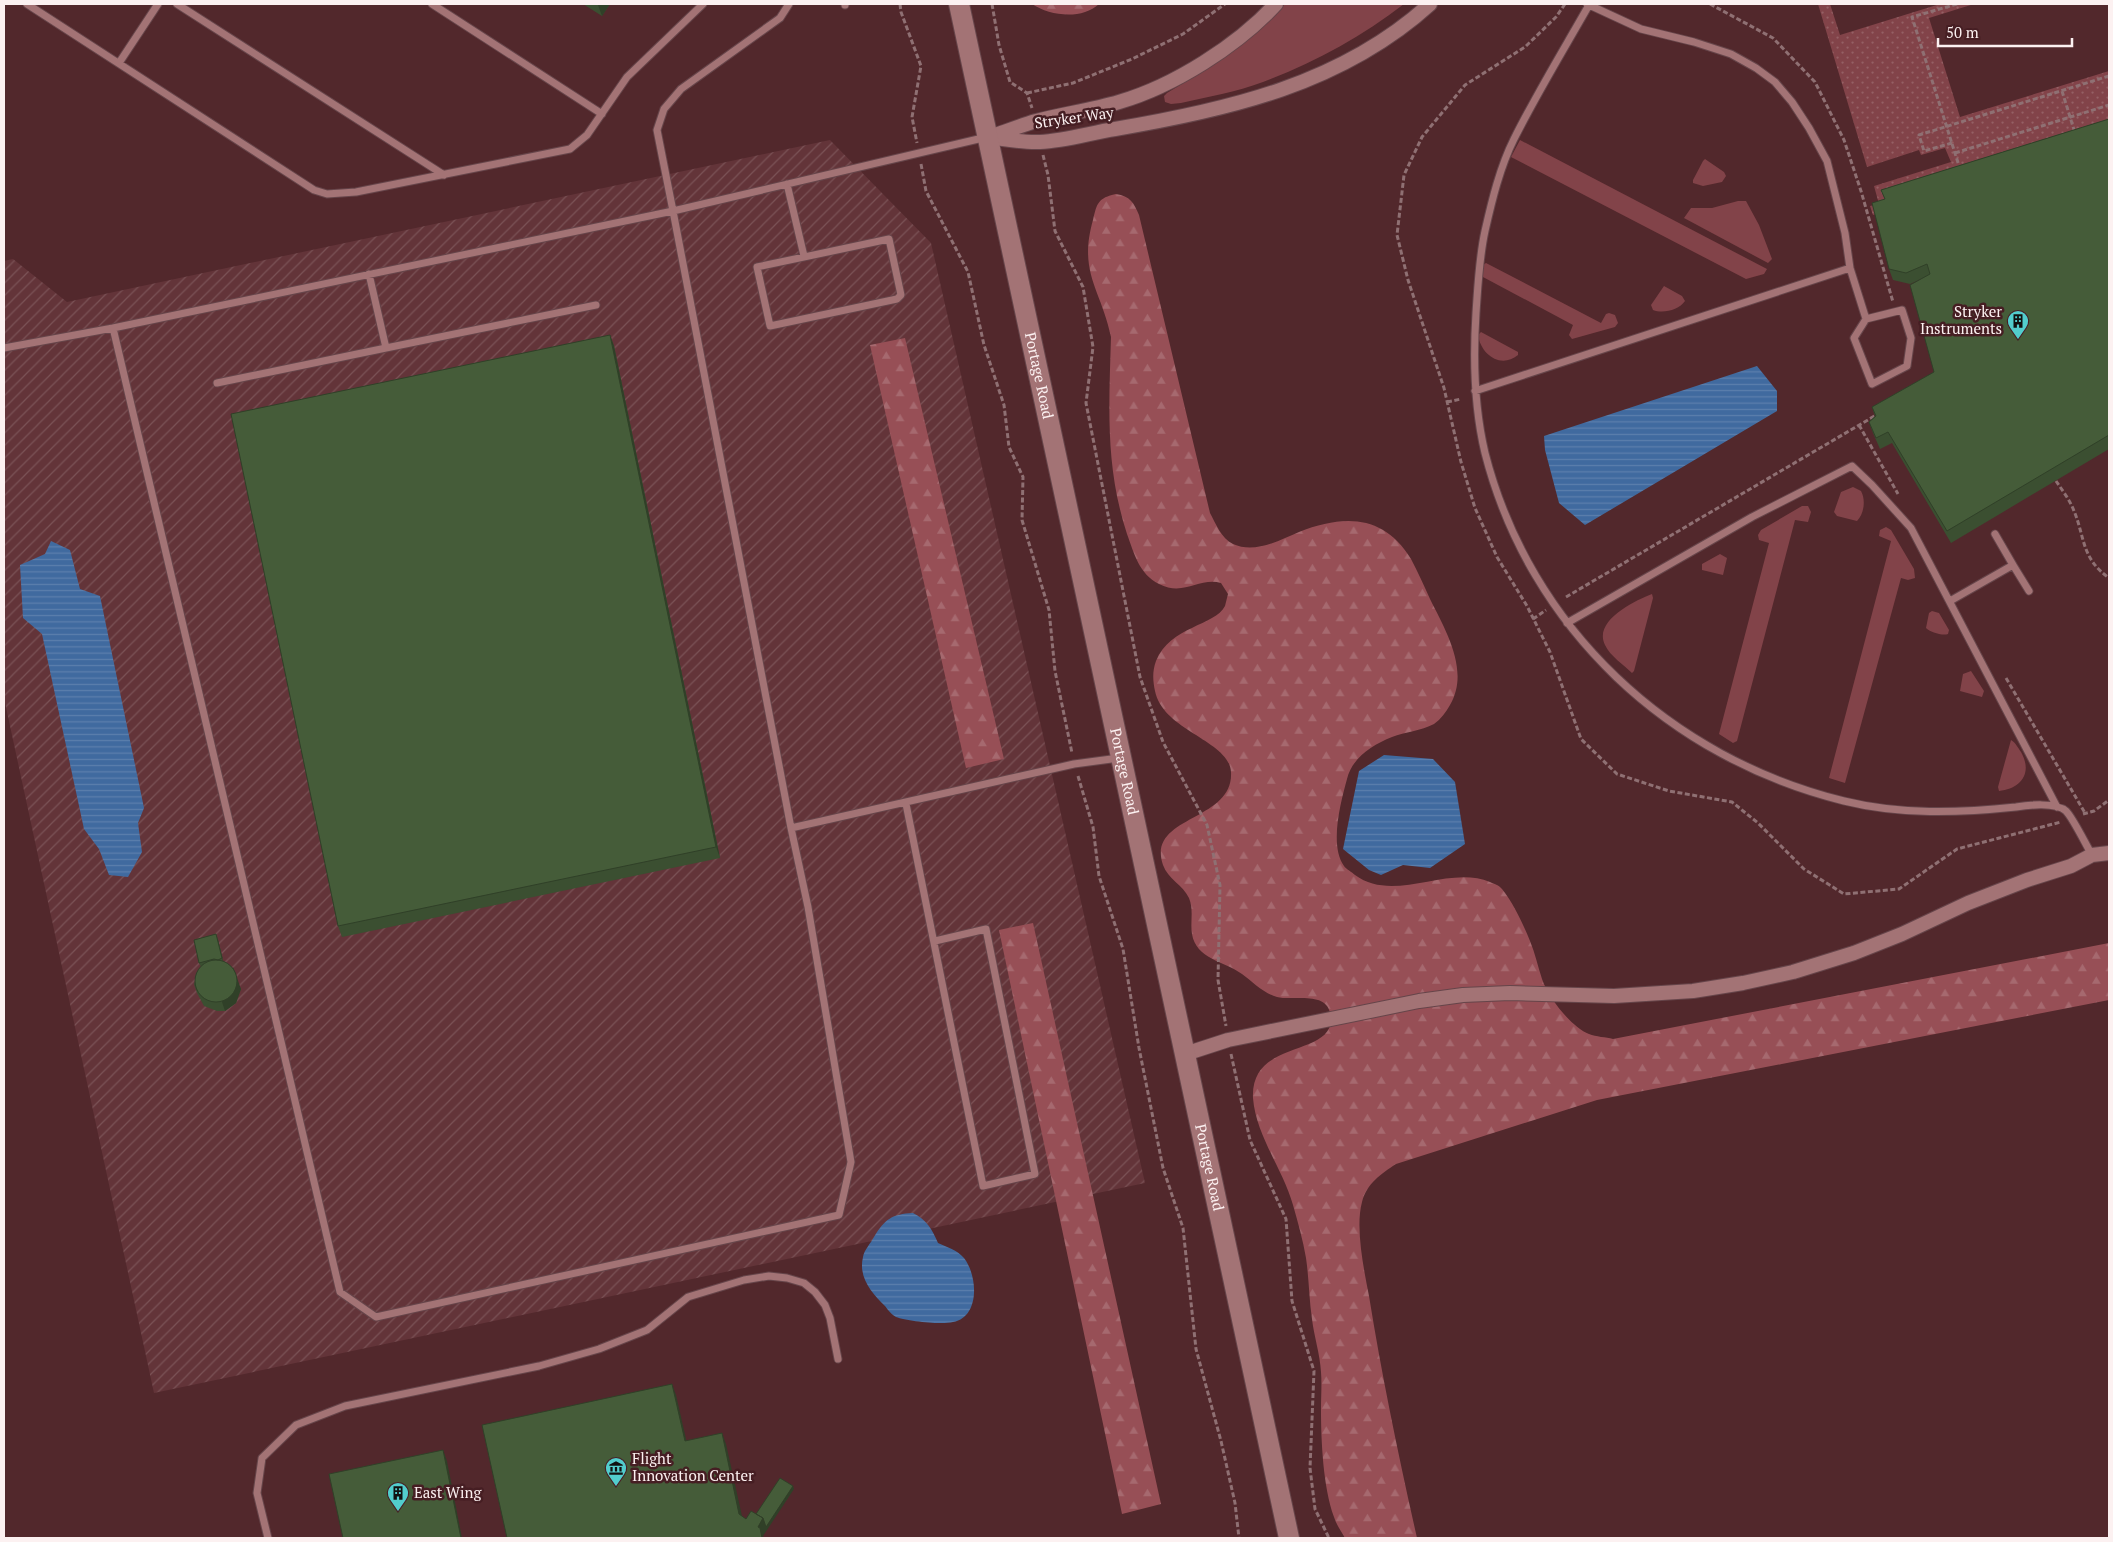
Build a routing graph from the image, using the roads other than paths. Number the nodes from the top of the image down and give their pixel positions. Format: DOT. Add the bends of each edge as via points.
graph roads {
  1 [pos="27,4"];
  2 [pos="158,4"];
  3 [pos="177,4"];
  4 [pos="432,4"];
  5 [pos="703,4"];
  6 [pos="789,4"];
  7 [pos="958,4"];
  8 [pos="1276,4"];
  9 [pos="1430,4"];
  10 [pos="1588,4"];
  11 [pos="119,63"];
  12 [pos="602,114"];
  13 [pos="987,137"];
  14 [pos="444,175"];
  15 [pos="787,184"];
  16 [pos="673,211"];
  17 [pos="804,256"];
  18 [pos="1850,268"];
  19 [pos="369,274"];
  20 [pos="596,306"];
  21 [pos="1866,319"];
  22 [pos="114,328"];
  23 [pos="4,348"];
  24 [pos="386,348"];
  25 [pos="217,383"];
  26 [pos="1475,391"];
  27 [pos="1995,534"];
  28 [pos="2013,565"];
  29 [pos="2029,591"];
  30 [pos="1950,601"];
  31 [pos="1567,622"];
  32 [pos="1121,758"];
  33 [pos="906,804"];
  34 [pos="2057,807"];
  35 [pos="791,828"];
  36 [pos="2109,853"];
  37 [pos="2092,855"];
  38 [pos="935,941"];
  39 [pos="1185,1054"];
  40 [pos="838,1359"];
  41 [pos="268,1538"];
  42 [pos="1288,1538"];
  1 -- 11 [label="lane"];
  2 -- 11 [label="lane"];
  3 -- 14 [label="lane"];
  4 -- 12 [label="lane"];
  5 -- 12 [label="lane" via="627,77"];
  6 -- 16 [label="lane" via="780,18 681,89 664,110 657,130"];
  7 -- 13 [label="main road, Portage Road"];
  8 -- 13 [label="street, Stryker Way" via="1244,33 1189,71 1119,102 1036,121"];
  9 -- 13 [label="street, Stryker Way" via="1367,50 1286,89 1244,103 1182,118 1040,142"];
  10 -- 18 [label="lane" via="1640,30 1731,54 1775,82 1810,128 1827,161"];
  10 -- 26 [label="lane" via="1514,140 1499,181 1479,265"];
  11 -- 14 [label="lane" via="314,190 327,194 356,192"];
  12 -- 14 [label="lane" via="587,135 570,149"];
  13 -- 15 [label="lane"];
  13 -- 32 [label="main road, Portage Road"];
  15 -- 16 [label="lane"];
  15 -- 17 [label="lane"];
  16 -- 19 [label="lane"];
  16 -- 35 [label="lane"];
  17 -- 17 [label="lane" via="757,267 770,326 901,296 889,239"];
  18 -- 21 [label="lane"];
  18 -- 26 [label="lane"];
  19 -- 22 [label="lane"];
  19 -- 24 [label="lane"];
  20 -- 24 [label="lane"];
  21 -- 21 [label="lane" via="1854,338 1872,384 1907,366 1911,338 1902,310"];
  22 -- 23 [label="lane"];
  22 -- 35 [label="lane" via="340,1292 376,1317 839,1215 851,1162 808,907"];
  24 -- 25 [label="lane"];
  26 -- 31 [label="lane" via="1485,452 1501,500 1526,556"];
  27 -- 28 [label="lane"];
  28 -- 29 [label="lane"];
  28 -- 30 [label="lane"];
  30 -- 31 [label="lane" via="1911,528 1852,466 1752,517"];
  30 -- 34 [label="lane"];
  31 -- 34 [label="lane" via="1625,686 1651,709 1726,758 1769,776 1844,801 1880,808 1971,812 2034,805"];
  32 -- 33 [label="lane" via="1074,764"];
  32 -- 39 [label="main road, Portage Road"];
  33 -- 35 [label="lane"];
  33 -- 38 [label="lane"];
  34 -- 37 [label="lane" via="2066,811"];
  36 -- 37 [label="street"];
  37 -- 39 [label="street" via="2071,866 1968,902 1854,953 1743,983 1693,991 1614,996 1510,992 1463,995 1228,1040"];
  38 -- 38 [label="lane" via="982,1186 1035,1174 986,929"];
  39 -- 42 [label="main road, Portage Road"];
  40 -- 41 [label="lane" via="825,1305 804,1283 769,1276 688,1296 647,1330 599,1349 539,1366 345,1406 296,1425 262,1458 257,1493"];
}
